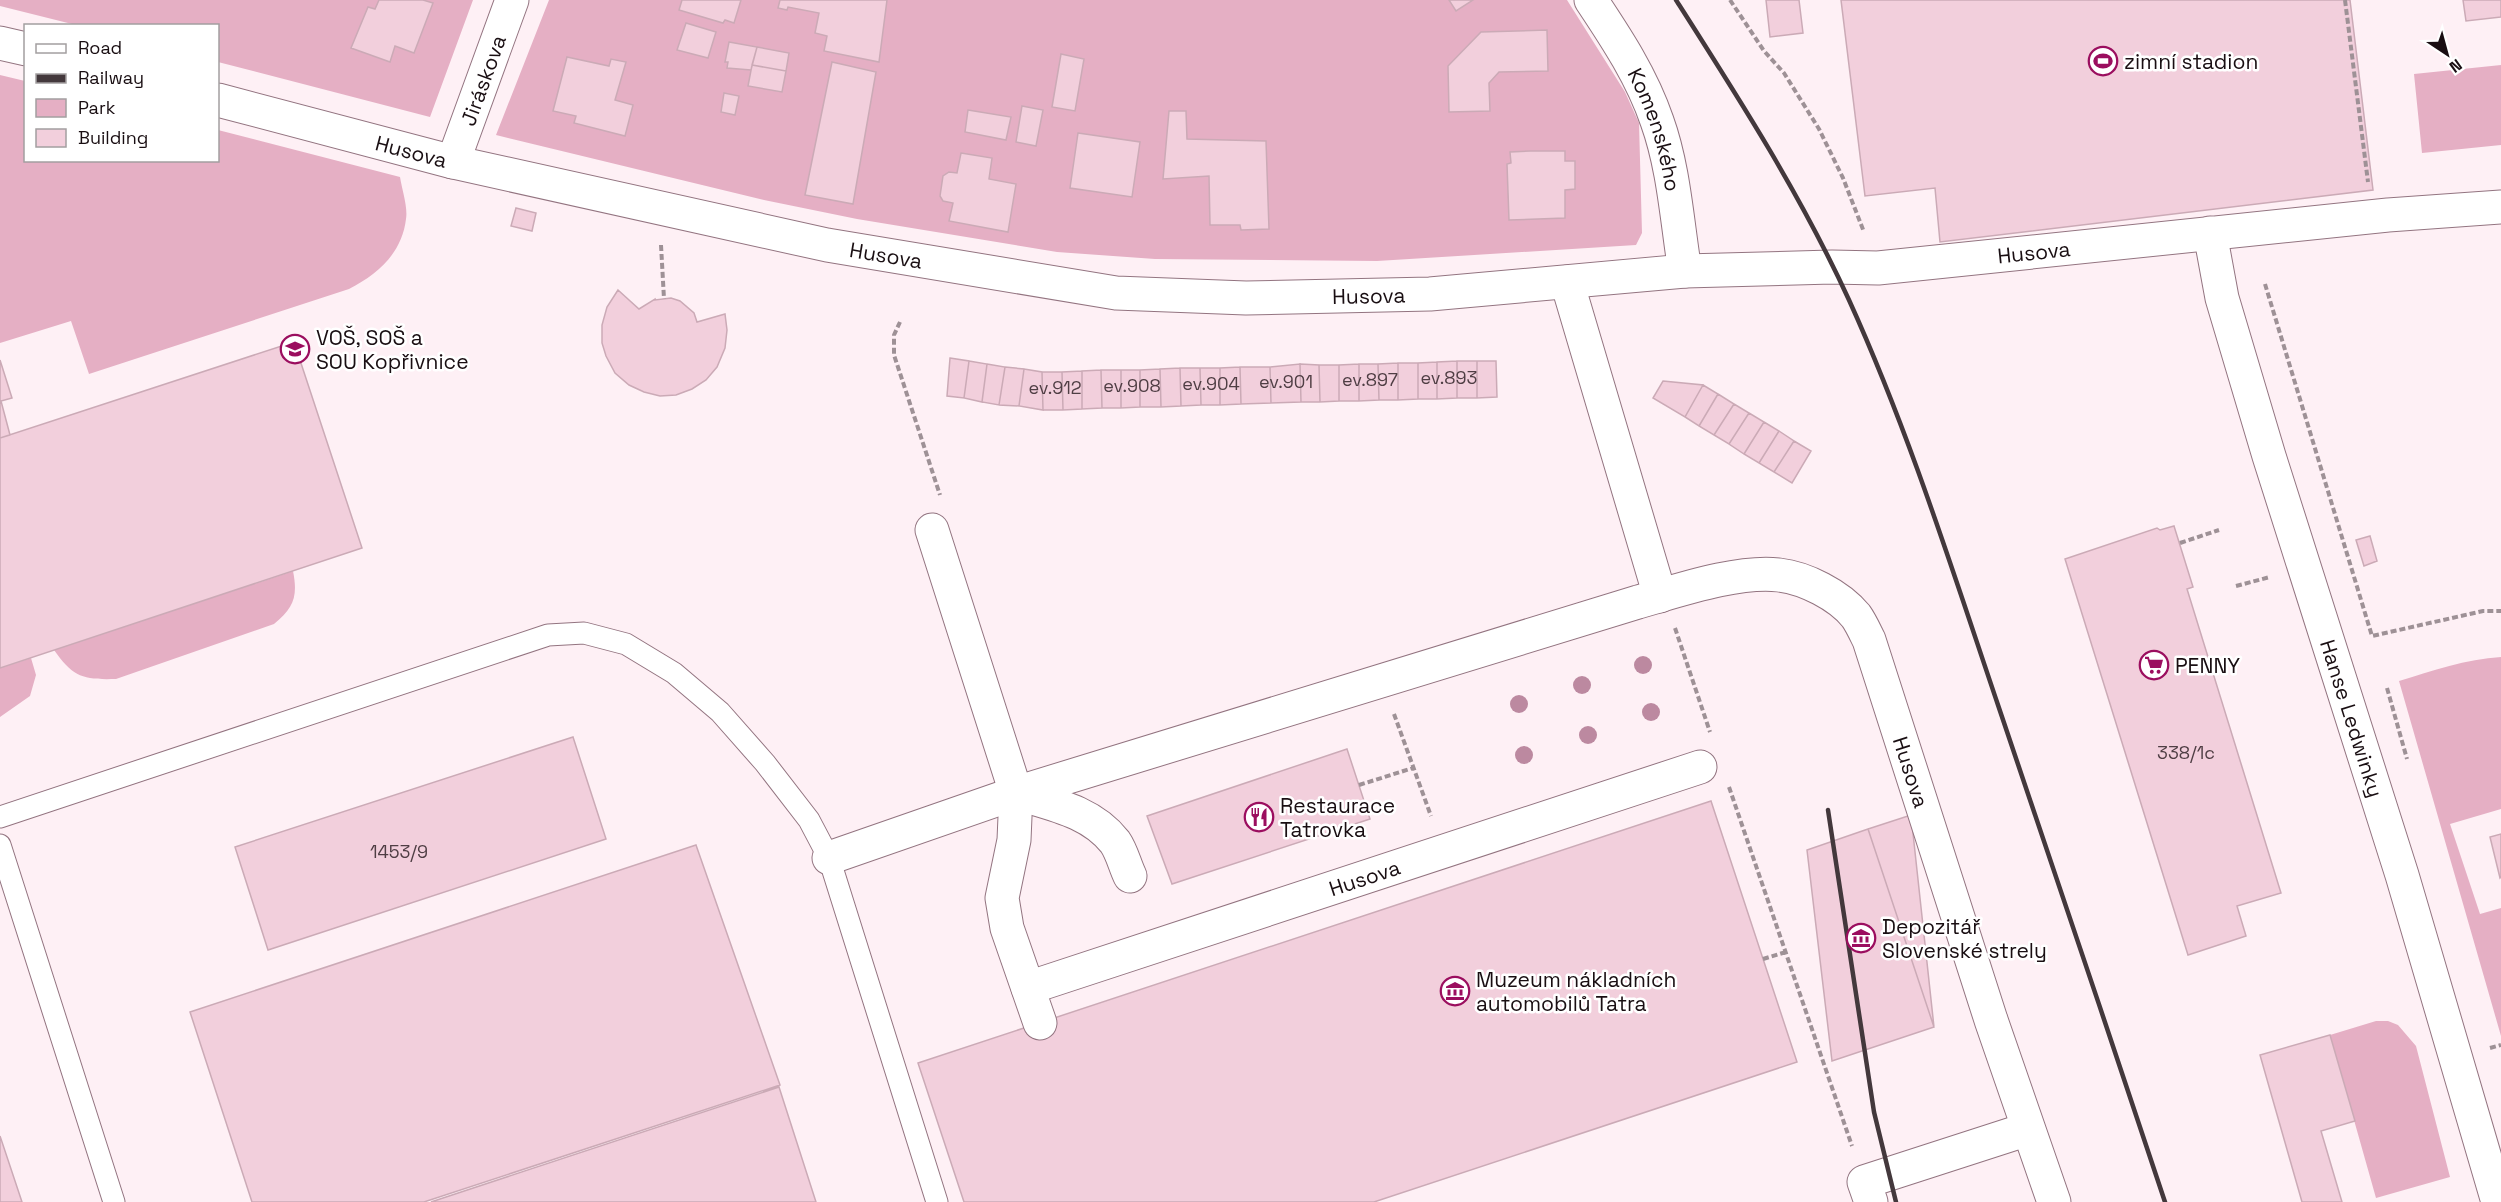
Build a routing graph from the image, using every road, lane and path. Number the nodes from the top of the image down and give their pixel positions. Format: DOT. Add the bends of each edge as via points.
graph roads {
  1 [pos="512,0"];
  2 [pos="1591,0"];
  3 [pos="1730,0"];
  4 [pos="2345,0"];
  5 [pos="0,43"];
  6 [pos="24,49"];
  7 [pos="219,100"];
  8 [pos="453,162"];
  9 [pos="2369,183"];
  10 [pos="2501,207"];
  11 [pos="2210,233"];
  12 [pos="661,236"];
  13 [pos="1878,268"];
  14 [pos="1685,271"];
  15 [pos="1567,282"];
  16 [pos="2265,284"];
  17 [pos="664,299"];
  18 [pos="932,530"];
  19 [pos="2219,530"];
  20 [pos="2180,543"];
  21 [pos="2277,575"];
  22 [pos="2236,586"];
  23 [pos="1660,596"];
  24 [pos="2501,611"];
  25 [pos="1674,625"];
  26 [pos="1392,708"];
  27 [pos="1709,727"];
  28 [pos="1698,730"];
  29 [pos="1706,752"];
  30 [pos="1413,768"];
  31 [pos="1728,783"];
  32 [pos="1359,785"];
  33 [pos="1017,793"];
  34 [pos="1441,813"];
  35 [pos="0,817"];
  36 [pos="0,845"];
  37 [pos="829,858"];
  38 [pos="1130,876"];
  39 [pos="1786,952"];
  40 [pos="1763,960"];
  41 [pos="1028,988"];
  42 [pos="1040,1023"];
  43 [pos="2501,1045"];
  44 [pos="2490,1048"];
  45 [pos="2028,1129"];
  46 [pos="1867,1192"];
  47 [pos="114,1202"];
  48 [pos="938,1202"];
  49 [pos="2054,1202"];
  50 [pos="2498,1202"];
  1 -- 8 [label="street, Jiráskova"];
  2 -- 14 [label="street, Komenského" via="1643,85 1658,123"];
  3 -- 13 [label="path" via="1820,129"];
  4 -- 9 [label="path"];
  5 -- 6 [label="street"];
  7 -- 8 [label="street, Husova"];
  8 -- 15 [label="street, Husova" via="870,254 1116,293 1246,298 1430,294"];
  10 -- 11 [label="street, Husova"];
  11 -- 13 [label="street, Husova"];
  11 -- 50 [label="street, Hanse Ledwinky" via="2225,309 2402,875"];
  12 -- 17 [label="path"];
  13 -- 14 [label="street, Husova"];
  14 -- 15 [label="street, Husova"];
  15 -- 23 [label="street"];
  16 -- 24 [label="path" via="2372,636 2483,610"];
  18 -- 33 [label="street"];
  19 -- 20 [label="path"];
  21 -- 22 [label="path"];
  23 -- 33 [label="street, Husova"];
  23 -- 45 [label="street, Husova" via="1735,577 1779,575 1813,585 1856,616 1869,640"];
  25 -- 27 [label="path"];
  26 -- 30 [label="path"];
  27 -- 28 [label="path"];
  27 -- 29 [label="path"];
  29 -- 41 [label="street, Husova"];
  30 -- 32 [label="path"];
  30 -- 34 [label="path" via="1430,816"];
  31 -- 39 [label="path"];
  33 -- 37 [label="street, Husova"];
  33 -- 38 [label="street" via="1070,809 1096,824 1115,843"];
  33 -- 41 [label="street" via="1014,840 1002,898 1007,928"];
  35 -- 37 [label="lane" via="548,635 584,633 626,644 674,673 720,712 809,820"];
  36 -- 47 [label="lane"];
  37 -- 48 [label="lane"];
  39 -- 40 [label="path"];
  39 -- 46 [label="path"];
  41 -- 42 [label="street"];
  43 -- 44 [label="path"];
  45 -- 46 [label="street"];
  45 -- 49 [label="street, Husova"];
}
